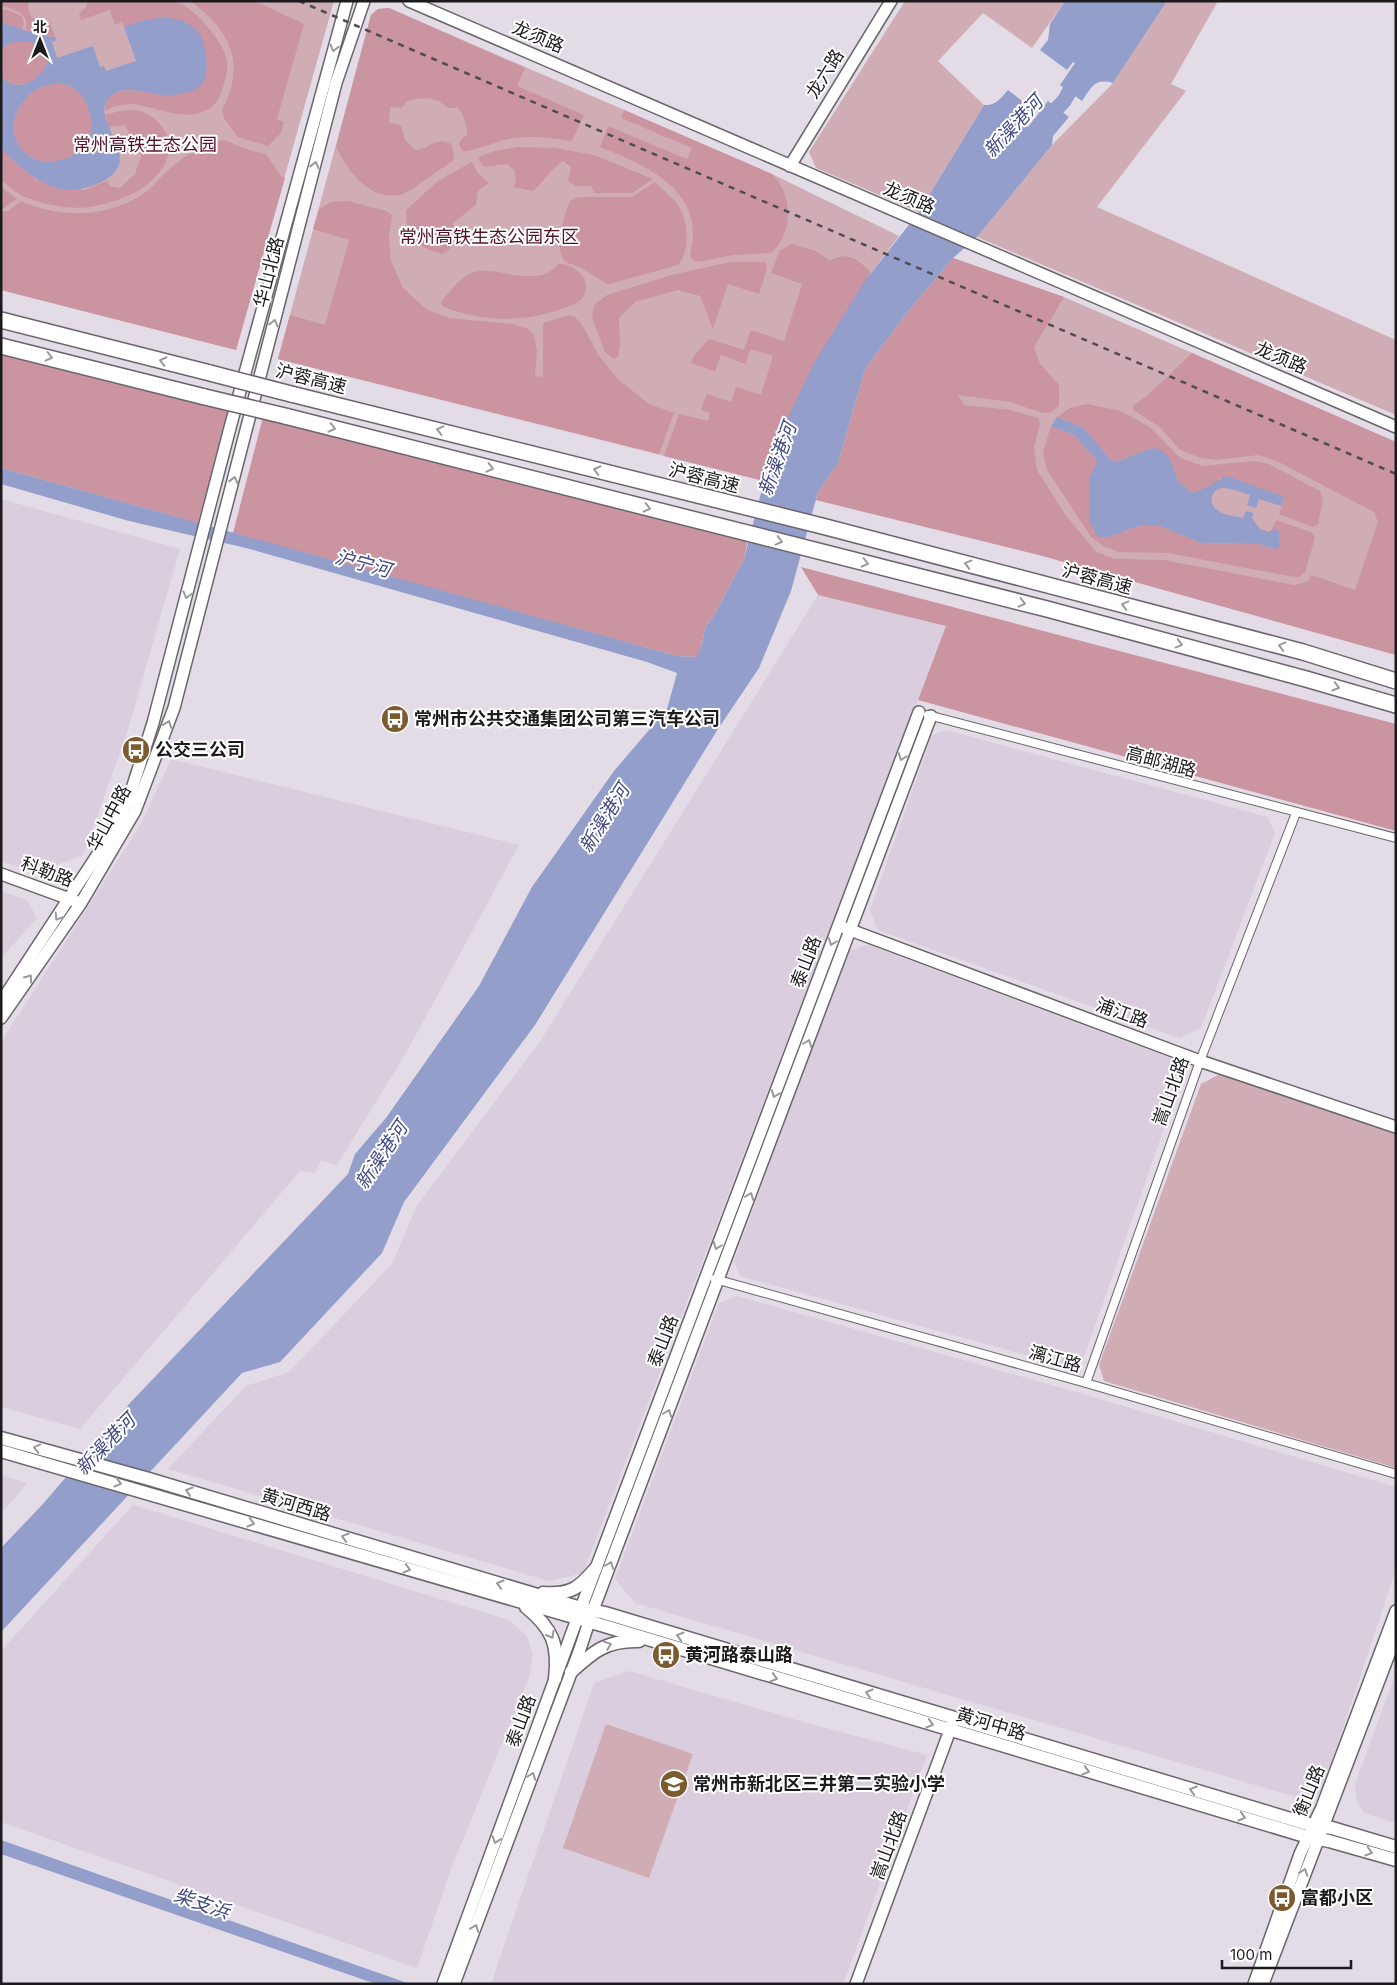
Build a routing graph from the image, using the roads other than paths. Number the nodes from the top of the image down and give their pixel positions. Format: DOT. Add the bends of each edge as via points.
graph roads {
  1 [pos="347,1"];
  2 [pos="364,1"];
  3 [pos="409,1"];
  4 [pos="891,1"];
  5 [pos="790,166"];
  6 [pos="1,320"];
  7 [pos="1,346"];
  8 [pos="1396,427"];
  9 [pos="200,548"];
  10 [pos="215,554"];
  11 [pos="1396,680"];
  12 [pos="1396,705"];
  13 [pos="919,712"];
  14 [pos="931,716"];
  15 [pos="1296,813"];
  16 [pos="1396,838"];
  17 [pos="1,874"];
  18 [pos="75,901"];
  19 [pos="838,925"];
  20 [pos="850,931"];
  21 [pos="1,1002"];
  22 [pos="1,1018"];
  23 [pos="1200,1060"];
  24 [pos="1396,1127"];
  25 [pos="706,1275"];
  26 [pos="718,1281"];
  27 [pos="1086,1383"];
  28 [pos="1,1438"];
  29 [pos="1,1450"];
  30 [pos="1396,1474"];
  31 [pos="596,1568"];
  32 [pos="530,1593"];
  33 [pos="520,1602"];
  34 [pos="1396,1611"];
  35 [pos="585,1615"];
  36 [pos="1396,1636"];
  37 [pos="653,1641"];
  38 [pos="571,1672"];
  39 [pos="555,1679"];
  40 [pos="952,1724"];
  41 [pos="1316,1832"];
  42 [pos="1396,1847"];
  43 [pos="1396,1860"];
  44 [pos="453,1976"];
  45 [pos="443,1984"];
  46 [pos="856,1984"];
  47 [pos="1254,1984"];
  48 [pos="1263,1984"];
  1 -- 9 [label="main road, 华山北路, one-way"];
  10 -- 2 [label="main road, 华山北路, one-way" via="336,83"];
  3 -- 5 [label="main road, 龙须路"];
  4 -- 5 [label="main road, 龙六路"];
  5 -- 8 [label="main road, 龙须路"];
  11 -- 6 [label="highway, 沪蓉高速, one-way, bridge" via="1303,652 822,526"];
  7 -- 12 [label="highway, one-way, bridge" via="1057,612"];
  9 -- 18 [label="main road, 华山中路, one-way" via="145,751 129,798"];
  18 -- 10 [label="main road, 华山中路, one-way" via="140,803 174,708"];
  13 -- 14 [label="street, 高邮湖路"];
  13 -- 19 [label="main road, 泰山路, one-way"];
  14 -- 15 [label="street, 高邮湖路"];
  14 -- 20 [label="main road, 泰山路"];
  15 -- 16 [label="street, 高邮湖路"];
  15 -- 23 [label="street, 嵩山北路"];
  17 -- 18 [label="main road, 科勒路"];
  18 -- 21 [label="main road, 华山中路, one-way"];
  22 -- 18 [label="main road, 华山中路, one-way"];
  19 -- 20 [label="main road, 浦江路"];
  19 -- 25 [label="main road, 泰山路, one-way"];
  20 -- 23 [label="main road, 浦江路"];
  26 -- 20 [label="main road, 泰山路, one-way"];
  23 -- 24 [label="main road, 浦江路"];
  23 -- 27 [label="street, 嵩山北路"];
  25 -- 26 [label="street, 漓江路"];
  25 -- 31 [label="main road, 泰山路"];
  26 -- 27 [label="street, 漓江路"];
  35 -- 26 [label="main road, 泰山路, one-way"];
  27 -- 30 [label="street, 漓江路"];
  32 -- 28 [label="main road, 黄河西路, one-way"];
  29 -- 33 [label="main road, 黄河西路, one-way"];
  31 -- 32 [label="main road" via="581,1586 568,1591"];
  31 -- 35 [label="main road, 泰山路"];
  32 -- 35 [label="main road, 黄河西路"];
  33 -- 35 [label="main road, 黄河西路"];
  33 -- 39 [label="main road, one-way" via="541,1619 555,1641"];
  34 -- 41 [label="main road, 衡山路"];
  35 -- 37 [label="main road, 黄河中路"];
  35 -- 38 [label="main road, 泰山路"];
  35 -- 39 [label="main road, 泰山路"];
  40 -- 35 [label="main road, 黄河中路, one-way"];
  36 -- 41 [label="main road, 衡山路"];
  38 -- 37 [label="main road, one-way" via="591,1653 608,1644 628,1640"];
  37 -- 40 [label="main road, 黄河中路, one-way"];
  44 -- 38 [label="main road, 泰山路, one-way"];
  39 -- 44 [label="main road, 泰山路, one-way"];
  40 -- 41 [label="main road, 黄河中路"];
  40 -- 46 [label="main road, 嵩山北路"];
  41 -- 42 [label="main road, 黄河中路"];
  41 -- 43 [label="main road, 黄河中路, one-way"];
  41 -- 47 [label="main road, 衡山路" via="1300,1854"];
  48 -- 41 [label="main road, 衡山路, one-way"];
  44 -- 45 [label="main road, 泰山路"];
}
